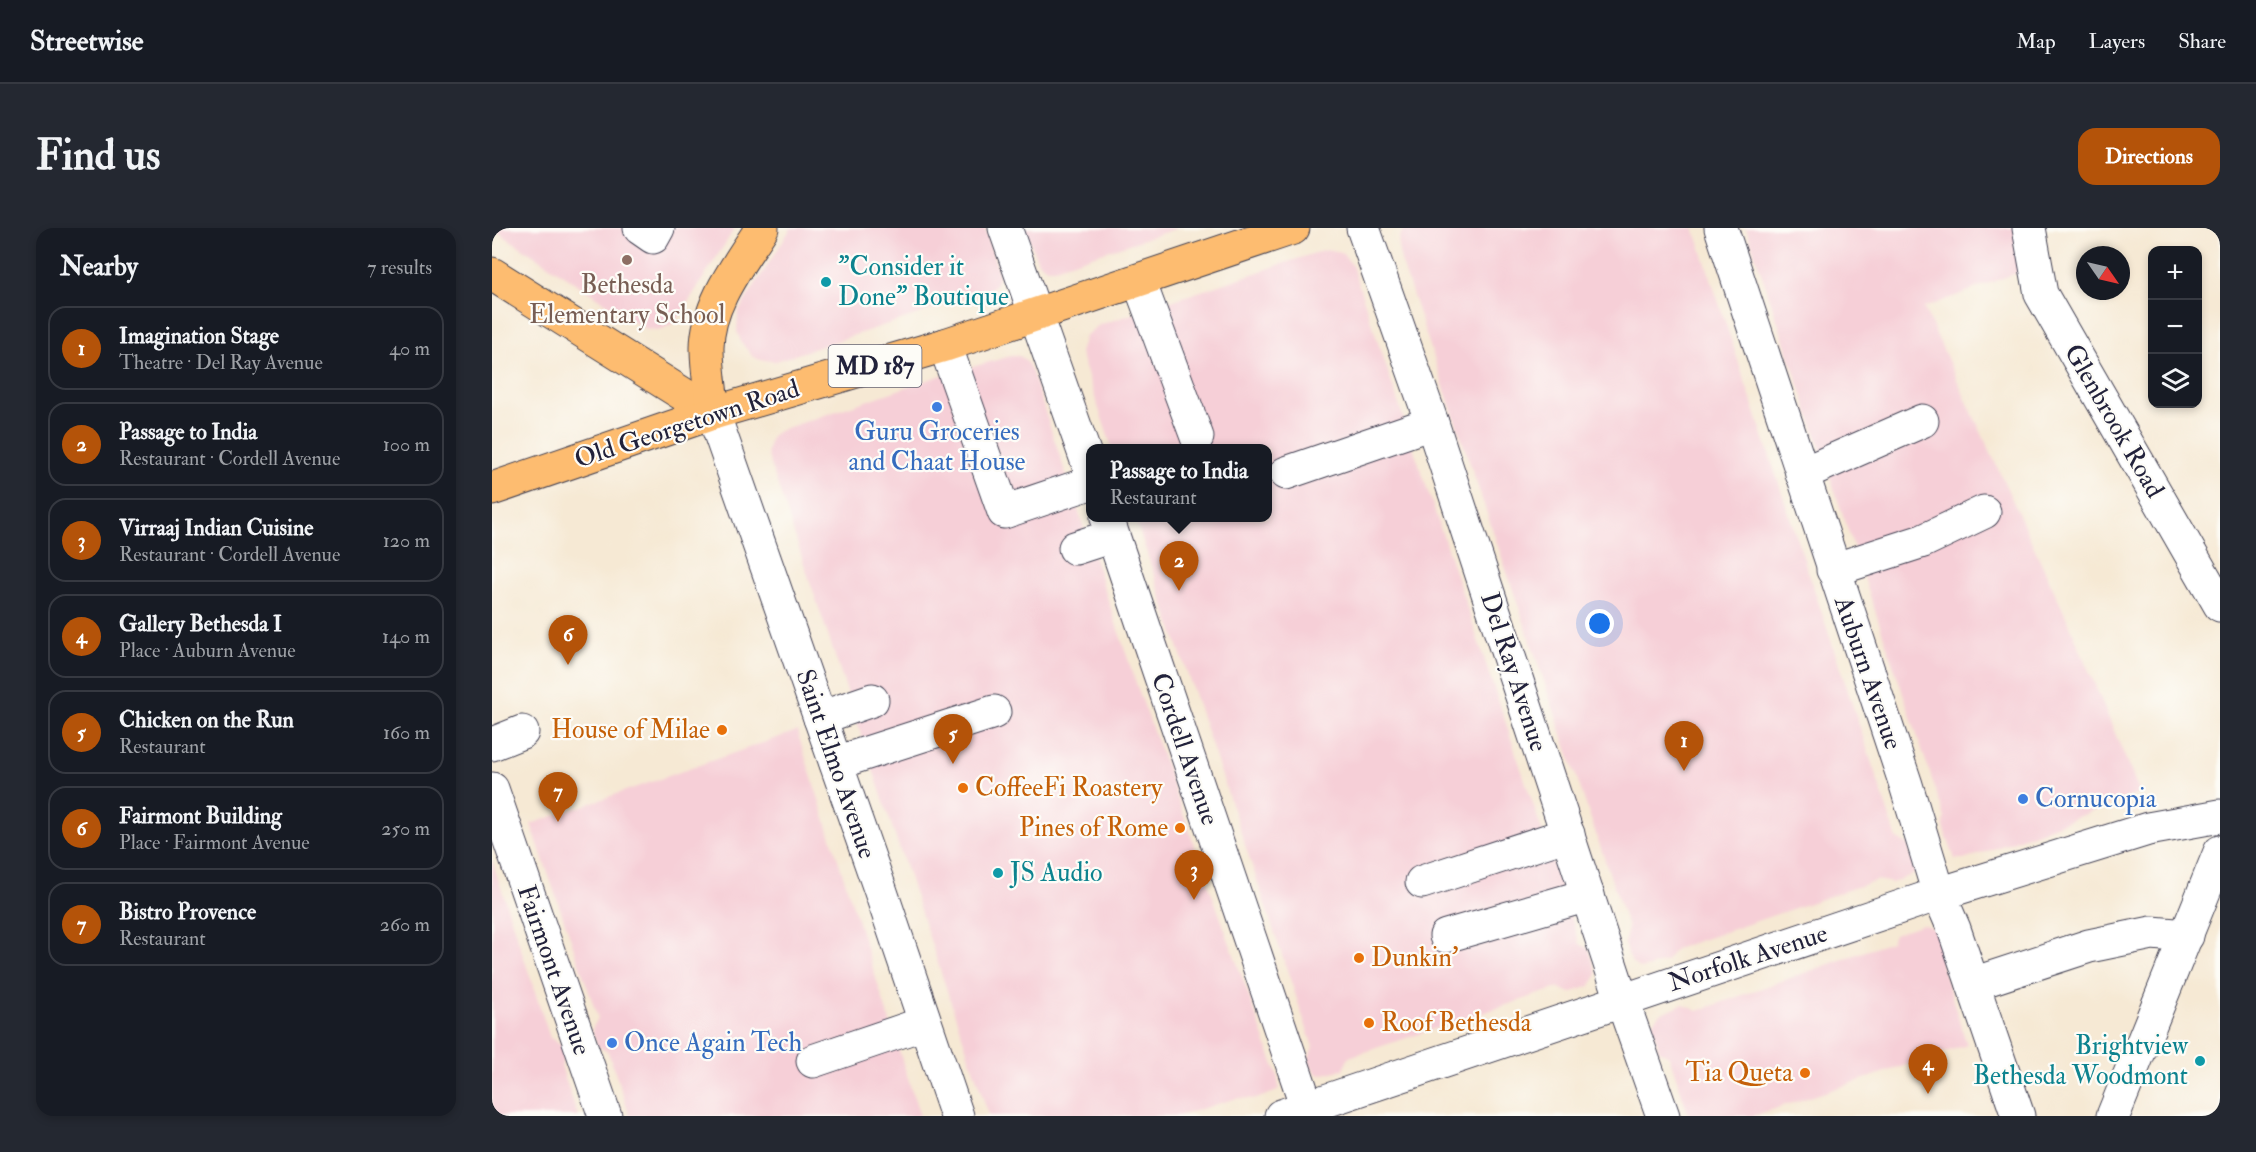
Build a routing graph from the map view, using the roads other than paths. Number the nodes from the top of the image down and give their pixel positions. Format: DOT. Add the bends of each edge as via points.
graph roads {
  1 [pos="640,228"];
  2 [pos="658,228"];
  3 [pos="762,228"];
  4 [pos="1005,228"];
  5 [pos="1293,228"];
  6 [pos="1363,228"];
  7 [pos="1721,228"];
  8 [pos="2029,228"];
  9 [pos="492,274"];
  10 [pos="1139,280"];
  11 [pos="1036,315"];
  12 [pos="945,345"];
  13 [pos="713,413"];
  14 [pos="1922,421"];
  15 [pos="1432,423"];
  16 [pos="1197,437"];
  17 [pos="1086,458"];
  18 [pos="1286,473"];
  19 [pos="1802,474"];
  20 [pos="1086,484"];
  21 [pos="492,489"];
  22 [pos="1984,512"];
  23 [pos="1109,527"];
  24 [pos="1075,548"];
  25 [pos="1833,570"];
  26 [pos="2220,605"];
  27 [pos="872,700"];
  28 [pos="994,712"];
  29 [pos="820,718"];
  30 [pos="522,732"];
  31 [pos="492,744"];
  32 [pos="836,764"];
  33 [pos="492,789"];
  34 [pos="2220,816"];
  35 [pos="1568,834"];
  36 [pos="2220,852"];
  37 [pos="1422,882"];
  38 [pos="1939,894"];
  39 [pos="1588,895"];
  40 [pos="1446,936"];
  41 [pos="2187,936"];
  42 [pos="1973,984"];
  43 [pos="1622,1000"];
  44 [pos="925,1023"];
  45 [pos="813,1061"];
  46 [pos="1300,1113"];
  47 [pos="605,1116"];
  48 [pos="957,1116"];
  49 [pos="1664,1116"];
  50 [pos="2018,1116"];
  51 [pos="2113,1116"];
  1 -- 2 [label="street" via="653,237"];
  3 -- 13 [label="main road" via="724,288 711,317 707,347"];
  4 -- 11 [label="street"];
  5 -- 10 [label="main road, Old Georgetown Road / MD 187"];
  6 -- 15 [label="street, Del Ray Avenue"];
  7 -- 19 [label="street, Auburn Avenue"];
  8 -- 26 [label="street, Glenbrook Road" via="2041,294"];
  9 -- 13 [label="main road"];
  10 -- 11 [label="main road, Old Georgetown Road / MD 187"];
  10 -- 16 [label="street"];
  11 -- 12 [label="main road, Old Georgetown Road / MD 187"];
  11 -- 17 [label="street"];
  12 -- 13 [label="main road, Old Georgetown Road / MD 187"];
  12 -- 20 [label="street" via="1004,512"];
  13 -- 21 [label="main road, Old Georgetown Road / MD 187"];
  13 -- 29 [label="street, Saint Elmo Avenue"];
  14 -- 19 [label="street"];
  15 -- 18 [label="street"];
  15 -- 35 [label="street, Del Ray Avenue"];
  19 -- 25 [label="street, Auburn Avenue"];
  22 -- 25 [label="street" via="1923,542"];
  23 -- 24 [label="street"];
  23 -- 46 [label="street, Cordell Avenue"];
  25 -- 38 [label="street, Auburn Avenue"];
  27 -- 29 [label="street"];
  28 -- 32 [label="street"];
  29 -- 32 [label="street, Saint Elmo Avenue"];
  30 -- 31 [label="street"];
  32 -- 44 [label="street, Saint Elmo Avenue"];
  33 -- 47 [label="street, Fairmont Avenue"];
  34 -- 38 [label="street, Norfolk Avenue" via="2148,829"];
  35 -- 37 [label="street"];
  35 -- 39 [label="street, Del Ray Avenue"];
  36 -- 41 [label="street"];
  38 -- 42 [label="street, Auburn Avenue"];
  38 -- 43 [label="street, Norfolk Avenue"];
  39 -- 40 [label="street"];
  39 -- 43 [label="street, Del Ray Avenue"];
  41 -- 42 [label="street" via="2152,933 2089,946"];
  41 -- 51 [label="street"];
  42 -- 50 [label="street, Auburn Avenue"];
  43 -- 46 [label="street, Norfolk Avenue"];
  43 -- 49 [label="street, Del Ray Avenue"];
  44 -- 45 [label="street"];
  44 -- 48 [label="street, Saint Elmo Avenue"];
}
